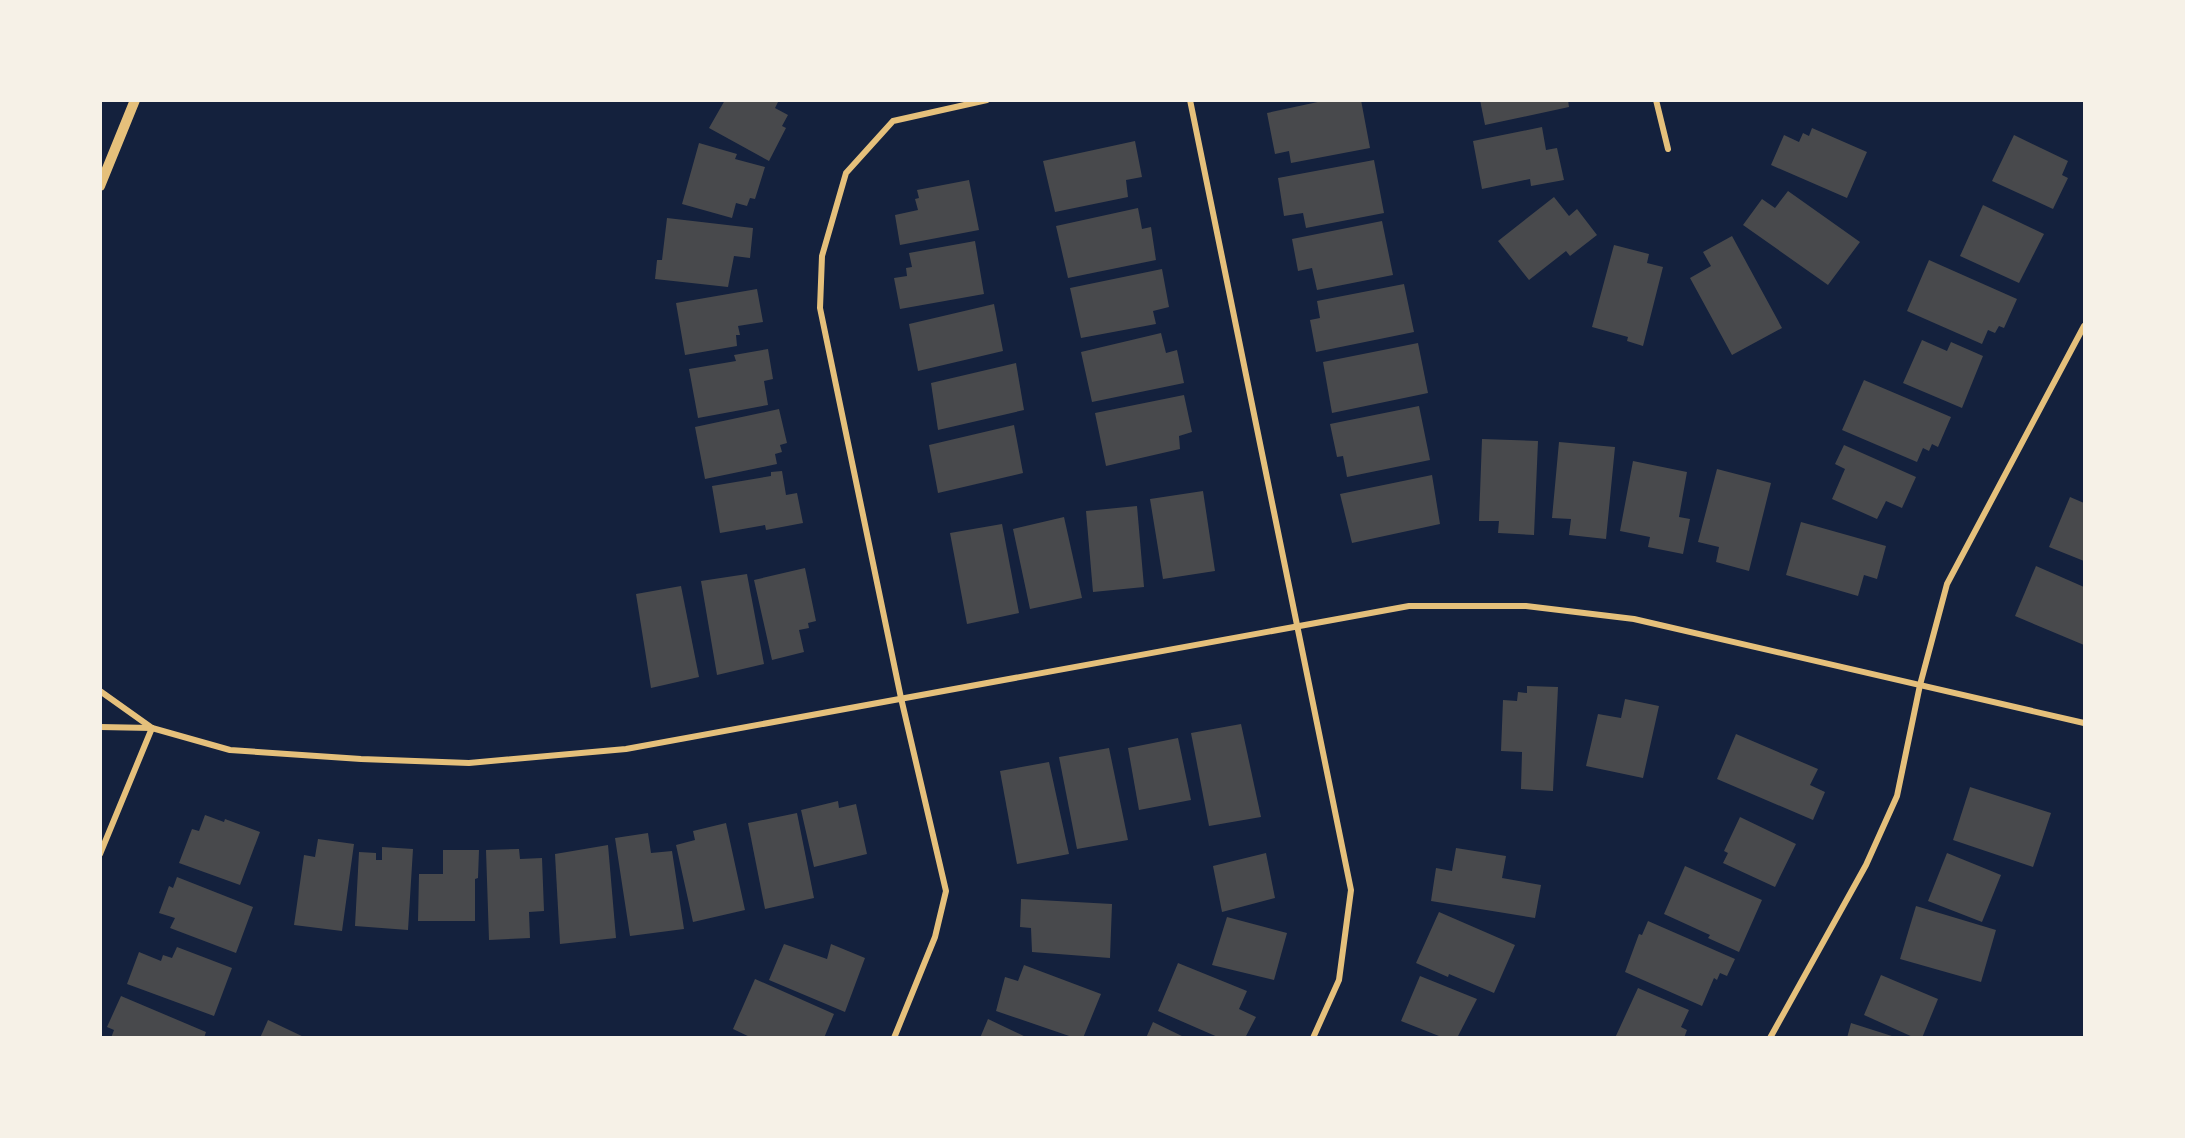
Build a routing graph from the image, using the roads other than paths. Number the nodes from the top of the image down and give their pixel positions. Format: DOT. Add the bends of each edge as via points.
graph roads {
  1 [pos="135,100"];
  2 [pos="987,100"];
  3 [pos="1190,100"];
  4 [pos="1656,100"];
  5 [pos="1668,149"];
  6 [pos="100,186"];
  7 [pos="2085,326"];
  8 [pos="1298,627"];
  9 [pos="1920,685"];
  10 [pos="100,691"];
  11 [pos="900,698"];
  12 [pos="2085,723"];
  13 [pos="100,727"];
  14 [pos="152,728"];
  15 [pos="100,854"];
  16 [pos="894,1038"];
  17 [pos="1313,1038"];
  18 [pos="1770,1038"];
  1 -- 6 [label="street"];
  2 -- 11 [label="street" via="893,122 846,173 822,256 820,308"];
  3 -- 8 [label="street"];
  4 -- 5 [label="street"];
  7 -- 9 [label="street" via="1947,584"];
  8 -- 9 [label="street" via="1408,606 1526,606 1634,619"];
  8 -- 11 [label="street"];
  8 -- 17 [label="street" via="1351,890 1339,980"];
  9 -- 12 [label="street"];
  9 -- 18 [label="street" via="1897,796 1866,866"];
  10 -- 14 [label="street"];
  11 -- 14 [label="street" via="626,749 469,763 230,750"];
  11 -- 16 [label="street" via="946,891 935,937"];
  13 -- 14 [label="street"];
  14 -- 15 [label="street"];
}
